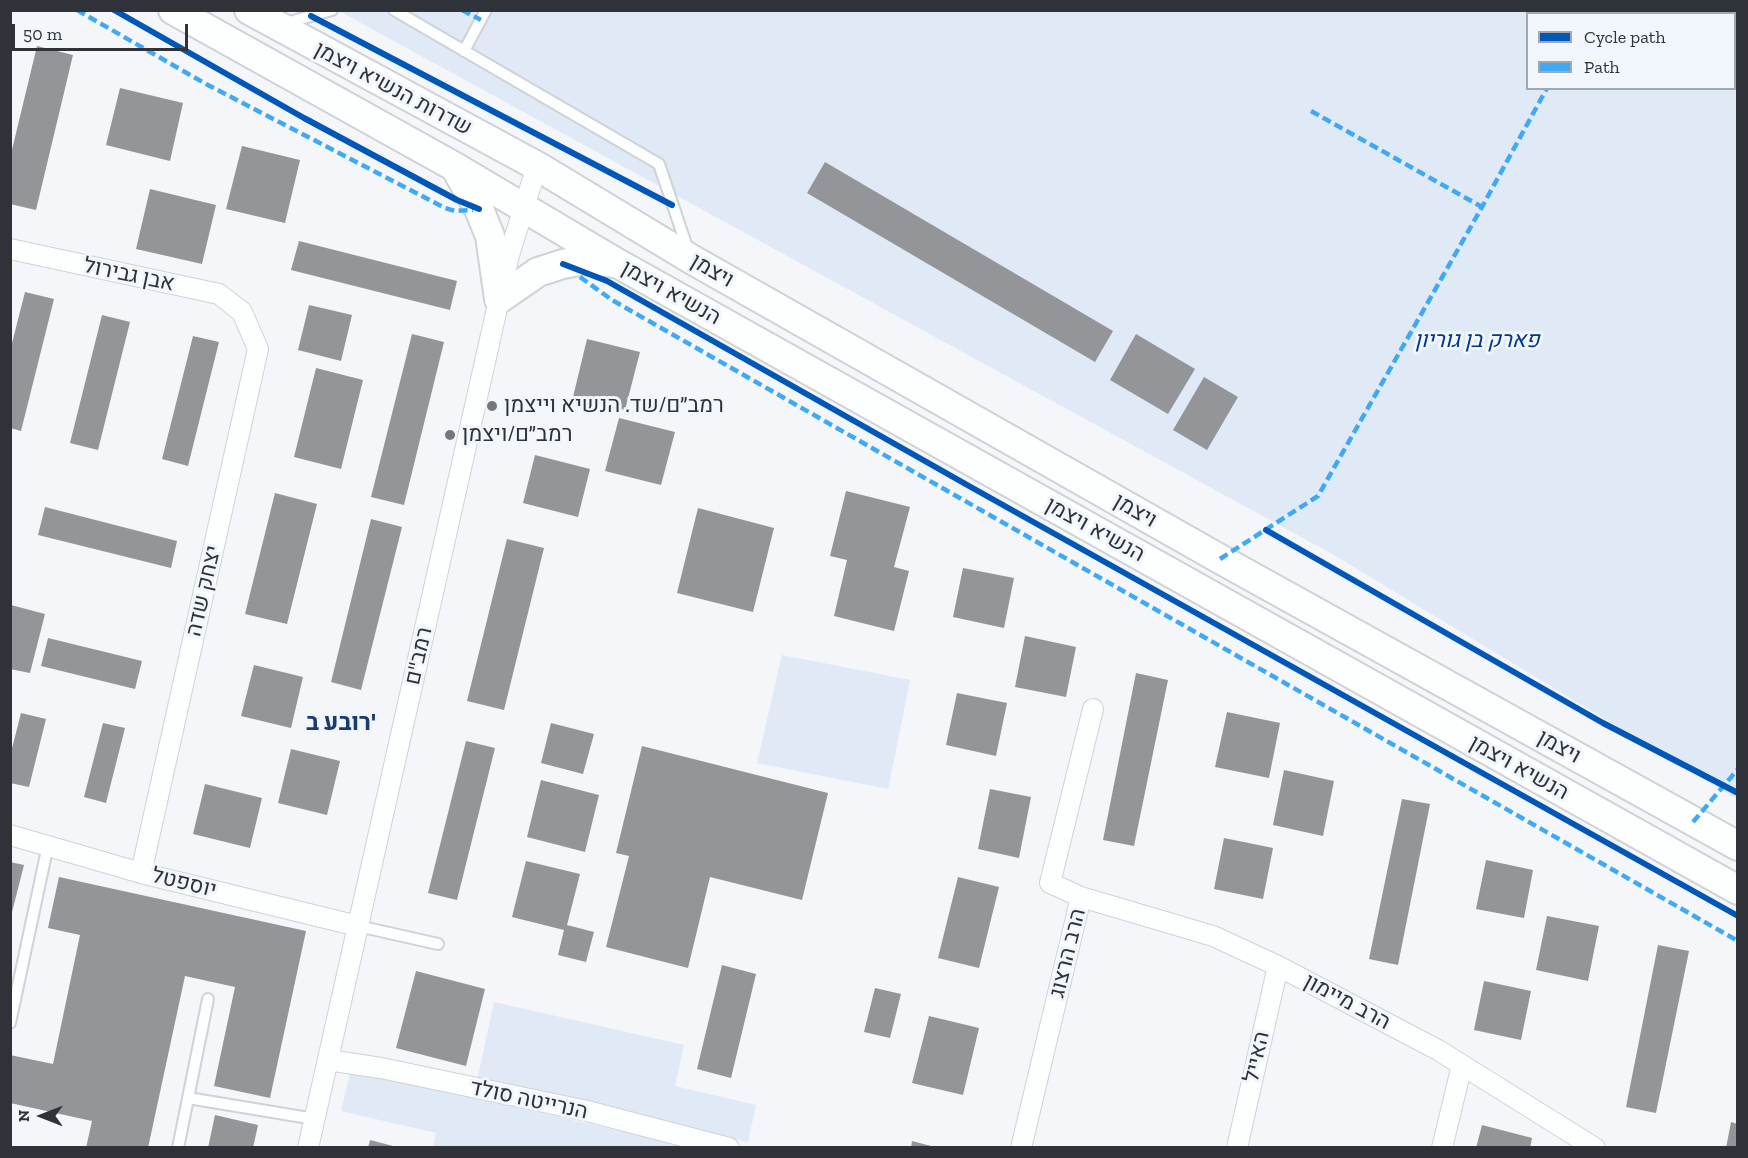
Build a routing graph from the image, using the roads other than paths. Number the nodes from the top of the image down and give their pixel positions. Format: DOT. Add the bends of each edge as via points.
graph roads {
  1 [pos="173,10"];
  2 [pos="249,10"];
  3 [pos="332,10"];
  4 [pos="393,10"];
  5 [pos="486,10"];
  6 [pos="277,26"];
  7 [pos="464,51"];
  8 [pos="537,166"];
  9 [pos="455,167"];
  10 [pos="523,208"];
  11 [pos="10,249"];
  12 [pos="691,259"];
  13 [pos="617,263"];
  14 [pos="499,299"];
  15 [pos="242,312"];
  16 [pos="1093,709"];
  17 [pos="10,835"];
  18 [pos="48,845"];
  19 [pos="1737,846"];
  20 [pos="141,873"];
  21 [pos="1737,890"];
  22 [pos="1082,897"];
  23 [pos="358,926"];
  24 [pos="438,944"];
  25 [pos="1278,966"];
  26 [pos="208,999"];
  27 [pos="10,1023"];
  28 [pos="328,1060"];
  29 [pos="1462,1065"];
  30 [pos="188,1098"];
  31 [pos="315,1119"];
  32 [pos="178,1148"];
  33 [pos="308,1148"];
  34 [pos="729,1148"];
  35 [pos="1021,1148"];
  36 [pos="1237,1148"];
  37 [pos="1442,1148"];
  38 [pos="1595,1148"];
  1 -- 9 [label="street, שדרות הנשיא ויצמן"];
  2 -- 6 [label="street, שדרות הנשיא ויצמן"];
  3 -- 6 [label="lane"];
  4 -- 7 [label="lane"];
  5 -- 7 [label="lane"];
  6 -- 8 [label="street, שדרות הנשיא ויצמן"];
  7 -- 12 [label="lane" via="659,164"];
  8 -- 10 [label="street, רמב\"ם"];
  8 -- 12 [label="street, ויצמן"];
  9 -- 10 [label="street, הנשיא ויצמן"];
  9 -- 14 [label="street" via="490,236"];
  10 -- 13 [label="street, הנשיא ויצמן"];
  10 -- 14 [label="street, רמב\"ם"];
  11 -- 15 [label="street, אבן גבירול" via="219,294"];
  12 -- 19 [label="street, ויצמן"];
  13 -- 14 [label="street" via="584,260 563,264 538,272"];
  13 -- 21 [label="street, הנשיא ויצמן"];
  14 -- 23 [label="street, רמב\"ם"];
  15 -- 20 [label="street, יצחק שדה" via="258,349"];
  16 -- 22 [label="street, הרב הרצוג" via="1050,883"];
  17 -- 18 [label="street, יוספטל"];
  18 -- 20 [label="street, יוספטל"];
  18 -- 27 [label="lane"];
  20 -- 23 [label="street, יוספטל"];
  22 -- 25 [label="street, הרב מיימון" via="1213,936"];
  22 -- 35 [label="street, הרב הרצוג"];
  23 -- 24 [label="lane"];
  23 -- 28 [label="street, רמב\"ם"];
  25 -- 29 [label="street, הרב מיימון"];
  25 -- 36 [label="street, האייל"];
  26 -- 30 [label="lane"];
  28 -- 31 [label="street, רמב\"ם"];
  28 -- 34 [label="street, הנרייטה סולד" via="587,1111"];
  29 -- 37 [label="street"];
  29 -- 38 [label="street, הרב מיימון"];
  30 -- 31 [label="lane"];
  30 -- 32 [label="lane"];
  31 -- 33 [label="street, רמב\"ם"];
}
